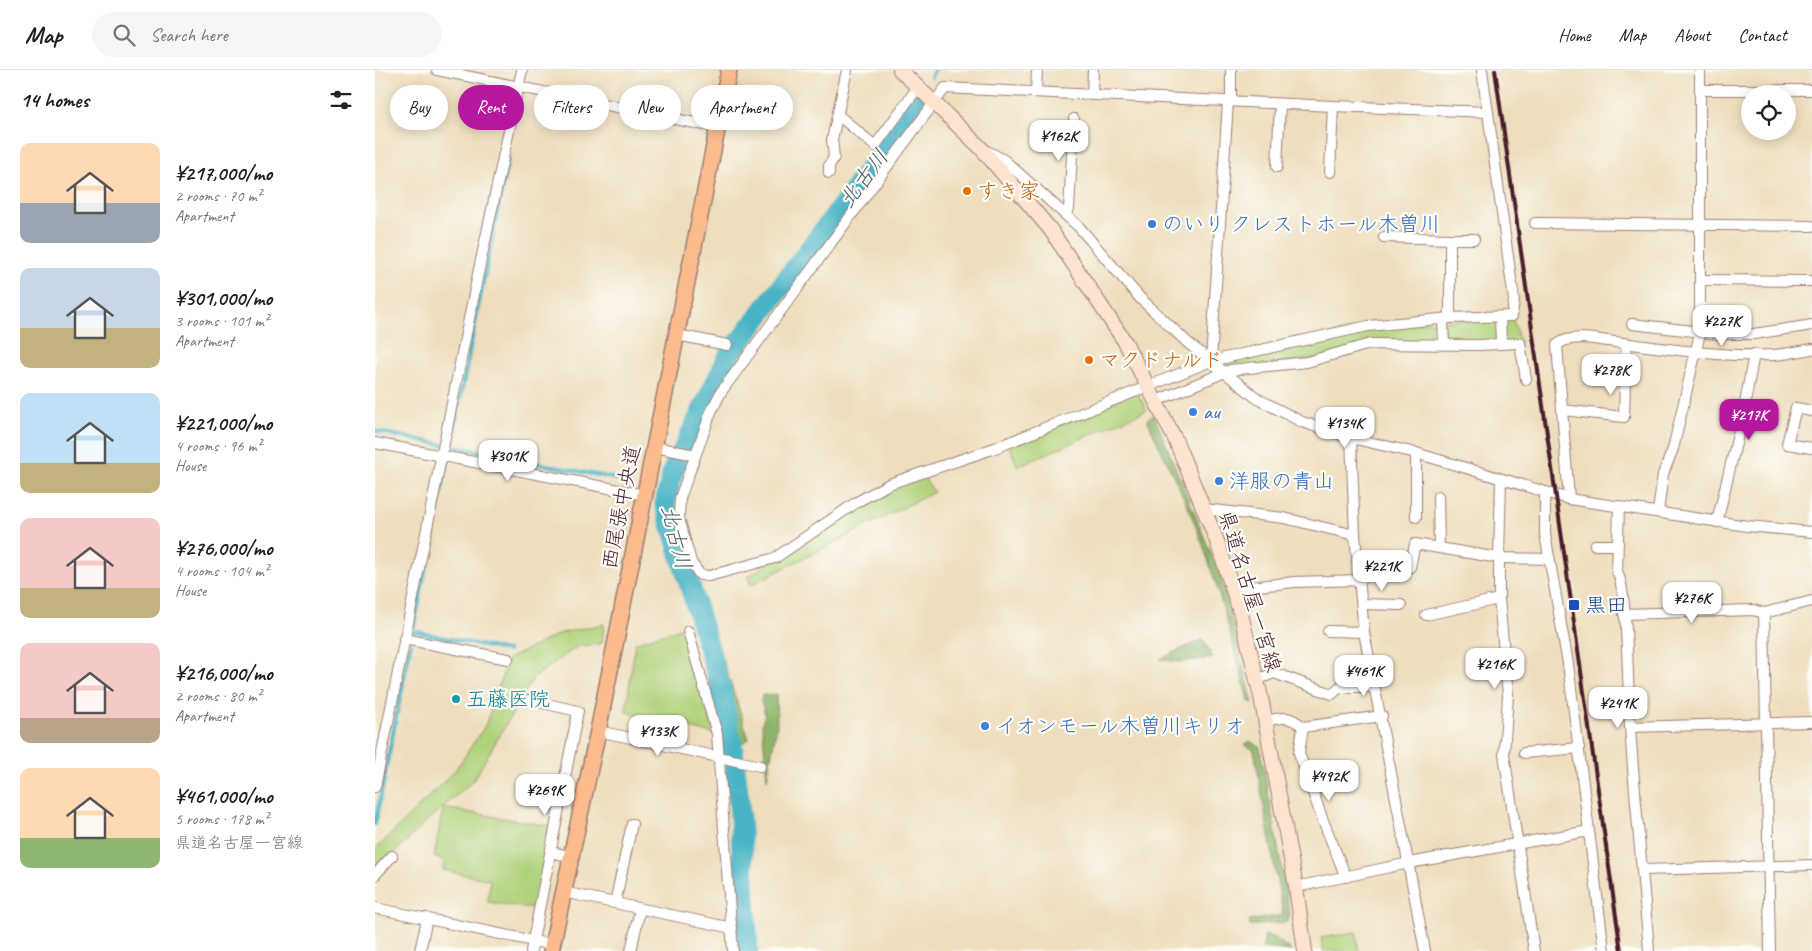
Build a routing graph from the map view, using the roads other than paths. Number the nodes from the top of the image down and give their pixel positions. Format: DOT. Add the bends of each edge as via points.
graph roads {
  1 [pos="437,70"];
  2 [pos="522,70"];
  3 [pos="729,70"];
  4 [pos="847,70"];
  5 [pos="899,70"];
  6 [pos="1037,70"];
  7 [pos="1093,70"];
  8 [pos="1231,70"];
  9 [pos="1482,70"];
  10 [pos="1700,70"];
  11 [pos="508,85"];
  12 [pos="518,85"];
  13 [pos="726,85"];
  14 [pos="918,87"];
  15 [pos="524,88"];
  16 [pos="1036,90"];
  17 [pos="1700,90"];
  18 [pos="1812,90"];
  19 [pos="1092,94"];
  20 [pos="935,102"];
  21 [pos="1230,102"];
  22 [pos="1280,104"];
  23 [pos="1333,106"];
  24 [pos="1488,112"];
  25 [pos="838,115"];
  26 [pos="1075,120"];
  27 [pos="691,122"];
  28 [pos="509,130"];
  29 [pos="719,130"];
  30 [pos="981,148"];
  31 [pos="1277,167"];
  32 [pos="829,172"];
  33 [pos="1329,172"];
  34 [pos="1064,214"];
  35 [pos="1535,223"];
  36 [pos="1700,226"];
  37 [pos="1812,226"];
  38 [pos="1384,237"];
  39 [pos="1450,239"];
  40 [pos="1475,239"];
  41 [pos="1699,280"];
  42 [pos="1812,281"];
  43 [pos="1500,317"];
  44 [pos="1447,318"];
  45 [pos="1632,324"];
  46 [pos="1812,325"];
  47 [pos="1368,326"];
  48 [pos="1700,333"];
  49 [pos="677,335"];
  50 [pos="1626,343"];
  51 [pos="1370,344"];
  52 [pos="1444,344"];
  53 [pos="1501,344"];
  54 [pos="727,346"];
  55 [pos="1812,349"];
  56 [pos="1697,353"];
  57 [pos="1754,354"];
  58 [pos="1211,362"];
  59 [pos="1224,373"];
  60 [pos="1526,379"];
  61 [pos="1148,386"];
  62 [pos="1156,401"];
  63 [pos="1563,410"];
  64 [pos="1812,411"];
  65 [pos="1351,438"];
  66 [pos="375,443"];
  67 [pos="443,448"];
  68 [pos="1812,448"];
  69 [pos="662,449"];
  70 [pos="1416,453"];
  71 [pos="693,455"];
  72 [pos="1501,479"];
  73 [pos="1545,492"];
  74 [pos="645,495"];
  75 [pos="1438,496"];
  76 [pos="1569,498"];
  77 [pos="1619,506"];
  78 [pos="1204,509"];
  79 [pos="1658,512"];
  80 [pos="1416,517"];
  81 [pos="1717,522"];
  82 [pos="1812,532"];
  83 [pos="1355,535"];
  84 [pos="1595,545"];
  85 [pos="1618,545"];
  86 [pos="1439,548"];
  87 [pos="1499,558"];
  88 [pos="1550,559"];
  89 [pos="1359,565"];
  90 [pos="1361,580"];
  91 [pos="1233,589"];
  92 [pos="1499,599"];
  93 [pos="1812,601"];
  94 [pos="1362,604"];
  95 [pos="1401,605"];
  96 [pos="1764,613"];
  97 [pos="1624,614"];
  98 [pos="1426,616"];
  99 [pos="688,631"];
  100 [pos="1328,631"];
  101 [pos="1365,632"];
  102 [pos="405,639"];
  103 [pos="507,659"];
  104 [pos="1257,680"];
  105 [pos="1375,687"];
  106 [pos="529,700"];
  107 [pos="1382,716"];
  108 [pos="1265,721"];
  109 [pos="1812,722"];
  110 [pos="1766,724"];
  111 [pos="1303,727"];
  112 [pos="1630,727"];
  113 [pos="599,731"];
  114 [pos="1579,748"];
  115 [pos="1524,753"];
  116 [pos="722,758"];
  117 [pos="759,766"];
  118 [pos="375,787"];
  119 [pos="632,824"];
  120 [pos="1589,831"];
  121 [pos="1517,843"];
  122 [pos="550,852"];
  123 [pos="393,856"];
  124 [pos="570,856"];
  125 [pos="1409,863"];
  126 [pos="1812,865"];
  127 [pos="1769,866"];
  128 [pos="1643,870"];
  129 [pos="375,875"];
  130 [pos="1346,877"];
  131 [pos="1296,887"];
  132 [pos="563,892"];
  133 [pos="615,903"];
  134 [pos="375,908"];
  135 [pos="640,909"];
  136 [pos="427,918"];
  137 [pos="732,928"];
  138 [pos="533,940"];
  139 [pos="552,948"];
  140 [pos="420,951"];
  141 [pos="531,951"];
  142 [pos="631,951"];
  143 [pos="733,951"];
  144 [pos="1305,951"];
  145 [pos="1425,951"];
  146 [pos="1534,951"];
  147 [pos="1604,951"];
  148 [pos="1649,951"];
  149 [pos="1771,951"];
  1 -- 11 [label="street"];
  2 -- 12 [label="street"];
  3 -- 13 [label="main road, 西尾張中央道"];
  4 -- 25 [label="street"];
  5 -- 14 [label="main road, 県道名古屋一宮線"];
  6 -- 16 [label="street"];
  7 -- 19 [label="street"];
  8 -- 21 [label="street"];
  9 -- 24 [label="street"];
  10 -- 17 [label="street"];
  14 -- 20 [label="main road, 県道名古屋一宮線"];
  14 -- 25 [label="street" via="875,146"];
  15 -- 27 [label="street"];
  16 -- 19 [label="street"];
  16 -- 20 [label="street" via="945,88"];
  17 -- 18 [label="street"];
  17 -- 36 [label="street"];
  19 -- 21 [label="street"];
  20 -- 30 [label="main road, 県道名古屋一宮線"];
  20 -- 71 [label="street" via="721,392"];
  21 -- 22 [label="street"];
  21 -- 58 [label="street"];
  22 -- 23 [label="street"];
  22 -- 31 [label="street"];
  23 -- 24 [label="street"];
  23 -- 33 [label="street"];
  24 -- 43 [label="street" via="1514,300 1512,316"];
  25 -- 32 [label="street" via="832,140 834,157"];
  26 -- 34 [label="street" via="1069,209"];
  28 -- 67 [label="street"];
  29 -- 49 [label="main road, 西尾張中央道"];
  30 -- 34 [label="street" via="1004,160"];
  30 -- 61 [label="main road, 県道名古屋一宮線" via="1050,229 1078,268 1125,342"];
  34 -- 58 [label="street" via="1101,250 1140,298"];
  35 -- 36 [label="street"];
  36 -- 37 [label="street"];
  36 -- 41 [label="street"];
  38 -- 39 [label="street"];
  39 -- 40 [label="street"];
  39 -- 44 [label="street"];
  41 -- 42 [label="street"];
  41 -- 48 [label="street"];
  43 -- 44 [label="street"];
  43 -- 53 [label="street"];
  44 -- 47 [label="street"];
  44 -- 52 [label="street"];
  45 -- 48 [label="street"];
  46 -- 48 [label="street" via="1754,334"];
  47 -- 51 [label="street"];
  47 -- 58 [label="street"];
  48 -- 56 [label="street"];
  49 -- 54 [label="street"];
  49 -- 69 [label="main road, 西尾張中央道"];
  50 -- 56 [label="street"];
  50 -- 63 [label="street" via="1624,417"];
  50 -- 63 [label="street" via="1572,339 1557,345"];
  51 -- 52 [label="street"];
  51 -- 59 [label="street" via="1307,362 1261,365"];
  52 -- 53 [label="street"];
  53 -- 60 [label="street" via="1519,342"];
  55 -- 57 [label="street" via="1772,355"];
  56 -- 57 [label="street"];
  56 -- 79 [label="street" via="1673,449 1663,474"];
  57 -- 81 [label="street"];
  58 -- 59 [label="street"];
  58 -- 61 [label="street"];
  59 -- 62 [label="street"];
  59 -- 65 [label="street" via="1258,399 1302,422"];
  61 -- 62 [label="main road, 県道名古屋一宮線"];
  61 -- 71 [label="street" via="995,448 889,484 775,558 709,576 700,575 691,562 679,518 680,498"];
  62 -- 78 [label="main road, 県道名古屋一宮線"];
  63 -- 76 [label="street"];
  64 -- 68 [label="street" via="1796,408 1787,444"];
  65 -- 70 [label="street"];
  65 -- 83 [label="street"];
  66 -- 67 [label="street"];
  67 -- 74 [label="street"];
  67 -- 102 [label="street"];
  69 -- 71 [label="street"];
  69 -- 74 [label="main road, 西尾張中央道"];
  70 -- 72 [label="street"];
  70 -- 80 [label="street"];
  72 -- 73 [label="street"];
  72 -- 87 [label="street"];
  73 -- 76 [label="street"];
  73 -- 88 [label="street" via="1545,534"];
  74 -- 113 [label="main road, 西尾張中央道"];
  75 -- 86 [label="street"];
  76 -- 77 [label="street"];
  77 -- 79 [label="street"];
  77 -- 85 [label="street"];
  78 -- 83 [label="street" via="1284,518"];
  78 -- 91 [label="main road, 県道名古屋一宮線"];
  79 -- 81 [label="street"];
  81 -- 82 [label="street"];
  83 -- 89 [label="street"];
  84 -- 85 [label="street"];
  85 -- 97 [label="street" via="1617,572 1621,578"];
  86 -- 87 [label="street"];
  86 -- 89 [label="street" via="1415,544 1410,567"];
  87 -- 88 [label="street"];
  87 -- 92 [label="street"];
  88 -- 114 [label="street"];
  89 -- 90 [label="street"];
  90 -- 91 [label="street" via="1294,582"];
  90 -- 94 [label="street"];
  91 -- 104 [label="main road, 県道名古屋一宮線"];
  92 -- 98 [label="street"];
  92 -- 121 [label="street" via="1508,695 1504,754"];
  93 -- 96 [label="street"];
  94 -- 95 [label="street"];
  94 -- 101 [label="street"];
  96 -- 97 [label="street" via="1753,610"];
  96 -- 110 [label="street"];
  97 -- 112 [label="street"];
  99 -- 116 [label="street"];
  100 -- 101 [label="street"];
  101 -- 105 [label="street"];
  102 -- 103 [label="street"];
  102 -- 118 [label="street"];
  104 -- 105 [label="street" via="1274,673 1332,694 1340,687"];
  104 -- 108 [label="main road, 県道名古屋一宮線"];
  105 -- 107 [label="street"];
  106 -- 122 [label="street" via="579,711"];
  107 -- 111 [label="street"];
  107 -- 125 [label="street"];
  108 -- 111 [label="street" via="1293,718"];
  108 -- 131 [label="main road, 県道名古屋一宮線"];
  109 -- 110 [label="street"];
  110 -- 112 [label="street"];
  110 -- 127 [label="street"];
  111 -- 130 [label="street" via="1299,753"];
  112 -- 128 [label="street"];
  113 -- 116 [label="street"];
  113 -- 124 [label="main road, 西尾張中央道"];
  114 -- 115 [label="street"];
  114 -- 120 [label="street"];
  116 -- 117 [label="street"];
  116 -- 137 [label="street"];
  119 -- 133 [label="street"];
  120 -- 121 [label="street"];
  120 -- 147 [label="street"];
  121 -- 125 [label="street"];
  121 -- 146 [label="street"];
  122 -- 124 [label="street"];
  122 -- 138 [label="street"];
  123 -- 129 [label="street"];
  124 -- 132 [label="main road, 西尾張中央道"];
  125 -- 130 [label="street"];
  125 -- 145 [label="street"];
  126 -- 127 [label="street"];
  127 -- 128 [label="street"];
  127 -- 149 [label="street"];
  128 -- 148 [label="street"];
  130 -- 131 [label="street"];
  131 -- 144 [label="main road, 県道名古屋一宮線"];
  132 -- 133 [label="street"];
  132 -- 139 [label="main road, 西尾張中央道"];
  133 -- 135 [label="street"];
  134 -- 136 [label="street"];
  135 -- 137 [label="street"];
  135 -- 142 [label="street"];
  136 -- 138 [label="street"];
  136 -- 140 [label="street"];
  137 -- 143 [label="street"];
  138 -- 139 [label="street"];
  138 -- 141 [label="street"];
}
